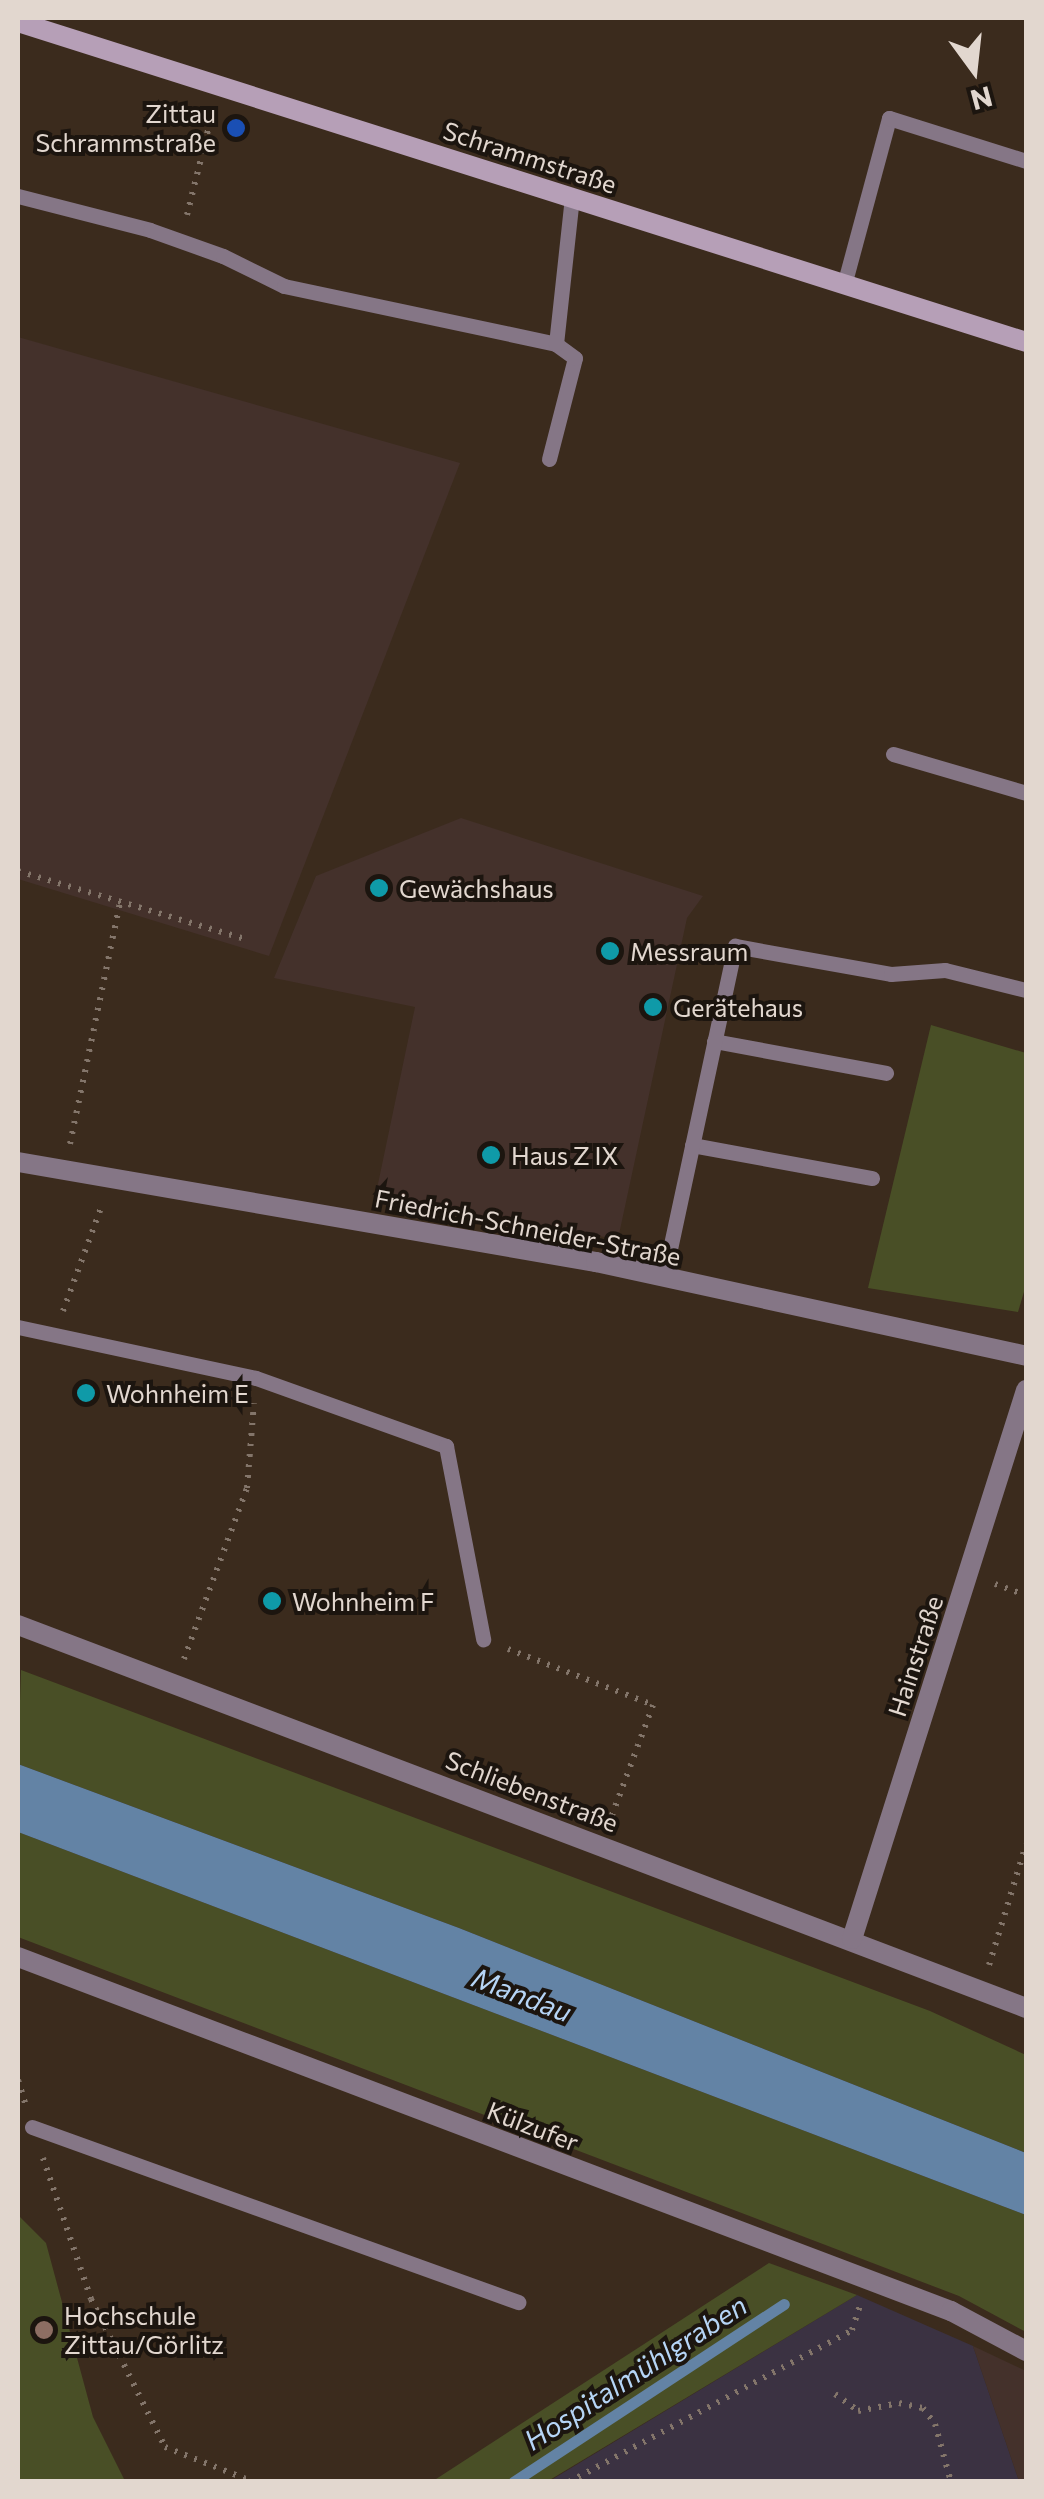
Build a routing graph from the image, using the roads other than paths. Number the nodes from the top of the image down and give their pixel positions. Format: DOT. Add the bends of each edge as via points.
graph roads {
  1 [pos="18,22"];
  2 [pos="1026,161"];
  3 [pos="18,196"];
  4 [pos="572,196"];
  5 [pos="844,285"];
  6 [pos="1026,342"];
  7 [pos="556,344"];
  8 [pos="548,459"];
  9 [pos="893,754"];
  10 [pos="1026,793"];
  11 [pos="1026,990"];
  12 [pos="714,1040"];
  13 [pos="886,1073"];
  14 [pos="692,1145"];
  15 [pos="18,1162"];
  16 [pos="872,1178"];
  17 [pos="664,1277"];
  18 [pos="18,1328"];
  19 [pos="1026,1356"];
  20 [pos="1026,1390"];
  21 [pos="18,1625"];
  22 [pos="483,1639"];
  23 [pos="852,1938"];
  24 [pos="18,1957"];
  25 [pos="1026,2008"];
  26 [pos="32,2127"];
  27 [pos="518,2302"];
  28 [pos="1026,2350"];
  1 -- 4 [label="main road, Schrammstraße"];
  2 -- 5 [label="lane" via="889,118"];
  3 -- 7 [label="lane" via="180,240 284,286"];
  4 -- 5 [label="main road, Schrammstraße"];
  4 -- 7 [label="lane"];
  5 -- 6 [label="main road, Schrammstraße"];
  7 -- 8 [label="lane" via="575,358"];
  9 -- 10 [label="lane"];
  11 -- 12 [label="lane" via="945,970 890,974 734,946"];
  12 -- 13 [label="lane"];
  12 -- 14 [label="lane"];
  14 -- 16 [label="lane"];
  14 -- 17 [label="lane"];
  15 -- 17 [label="street, Friedrich-Schneider-Straße"];
  17 -- 19 [label="street, Friedrich-Schneider-Straße"];
  18 -- 22 [label="lane" via="256,1378 446,1446"];
  20 -- 23 [label="street, Hainstraße"];
  21 -- 23 [label="street, Schliebenstraße"];
  23 -- 25 [label="street, Schliebenstraße"];
  24 -- 28 [label="street, Külzufer" via="951,2312"];
  26 -- 27 [label="lane"];
}
